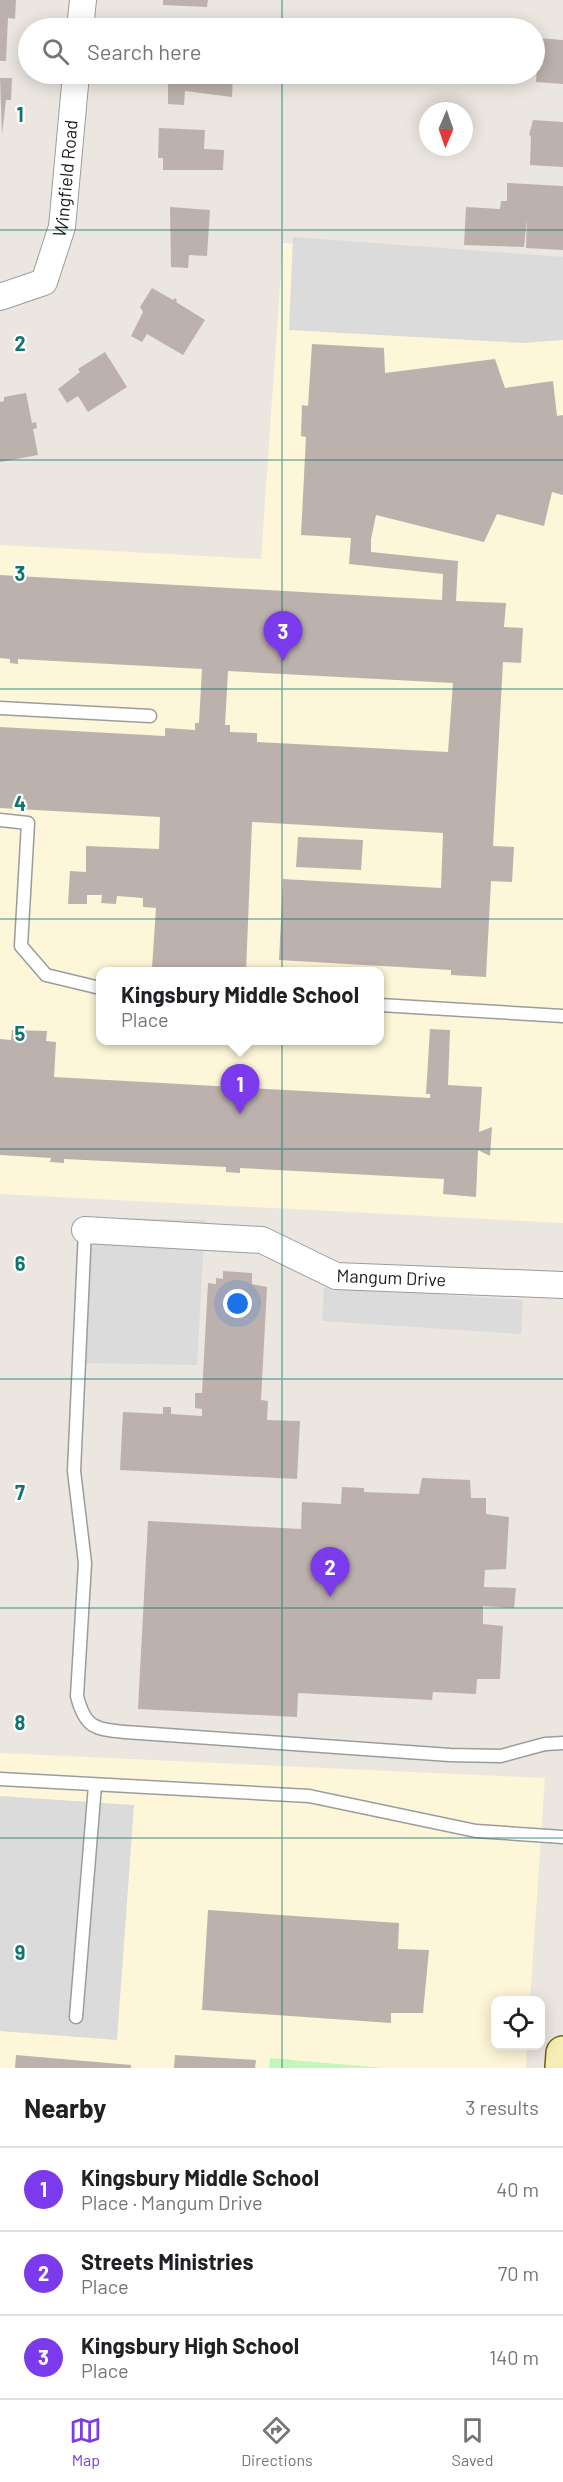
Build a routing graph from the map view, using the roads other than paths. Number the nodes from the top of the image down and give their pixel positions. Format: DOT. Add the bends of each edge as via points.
graph roads {
  1 [pos="83,0"];
  2 [pos="81,18"];
  3 [pos="75,84"];
  4 [pos="0,297"];
  5 [pos="0,708"];
  6 [pos="150,716"];
  7 [pos="0,820"];
  8 [pos="96,987"];
  9 [pos="384,1005"];
  10 [pos="563,1016"];
  11 [pos="85,1230"];
  12 [pos="563,1285"];
  13 [pos="563,1743"];
  14 [pos="0,1779"];
  15 [pos="95,1785"];
  16 [pos="563,1837"];
  17 [pos="76,2017"];
  18 [pos="563,2053"];
  19 [pos="562,2068"];
  1 -- 2 [label="street"];
  3 -- 4 [label="street, Wingfield Road" via="62,227 44,282"];
  5 -- 6 [label="lane"];
  7 -- 8 [label="lane" via="28,823 21,946 46,975"];
  9 -- 10 [label="lane"];
  11 -- 12 [label="street, Mangum Drive" via="262,1240 336,1276"];
  11 -- 13 [label="lane" via="74,1471 85,1563 78,1696 82,1716 97,1729 125,1732 450,1755 501,1756"];
  14 -- 15 [label="lane"];
  15 -- 16 [label="lane" via="309,1796 476,1832"];
  15 -- 17 [label="lane"];
  18 -- 19 [label="main road"];
}
